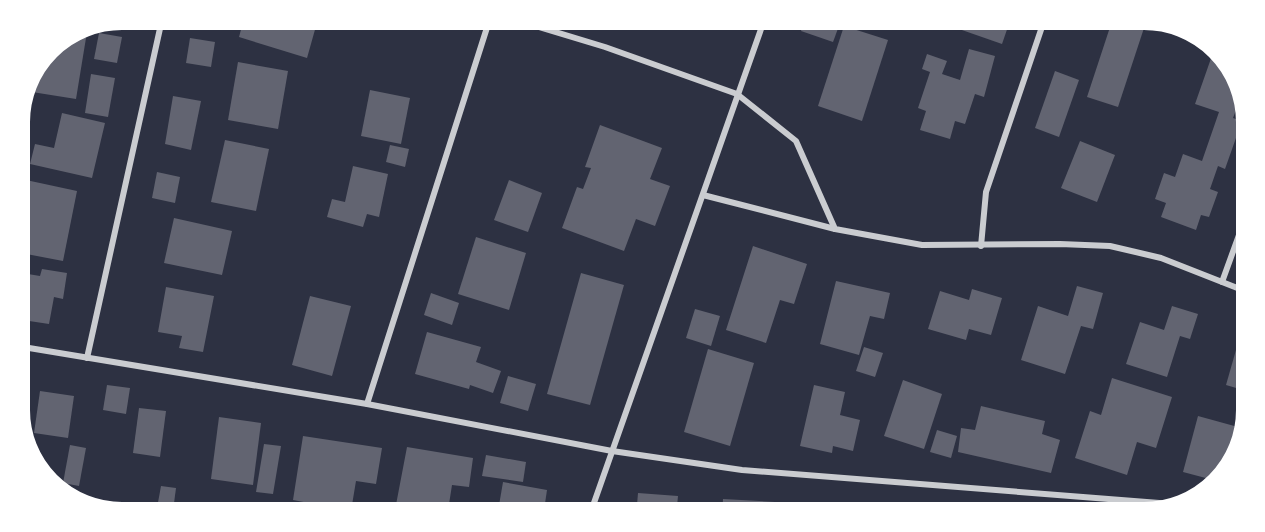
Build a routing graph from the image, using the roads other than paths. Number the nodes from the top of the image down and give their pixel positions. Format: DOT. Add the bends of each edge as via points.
graph roads {
  1 [pos="161,26"];
  2 [pos="487,26"];
  3 [pos="536,26"];
  4 [pos="762,26"];
  5 [pos="1043,26"];
  6 [pos="737,94"];
  7 [pos="703,195"];
  8 [pos="835,229"];
  9 [pos="1240,232"];
  10 [pos="981,246"];
  11 [pos="1222,282"];
  12 [pos="1240,289"];
  13 [pos="26,348"];
  14 [pos="87,358"];
  15 [pos="367,404"];
  16 [pos="612,451"];
  17 [pos="1166,504"];
  18 [pos="593,506"];
  1 -- 14 [label="street"];
  2 -- 15 [label="street"];
  3 -- 6 [label="street"];
  4 -- 6 [label="street"];
  5 -- 10 [label="street" via="986,192"];
  6 -- 7 [label="street"];
  6 -- 8 [label="street" via="796,141"];
  7 -- 8 [label="street"];
  7 -- 16 [label="street"];
  8 -- 10 [label="street" via="922,245"];
  9 -- 11 [label="street"];
  10 -- 11 [label="street" via="1110,246 1161,258"];
  11 -- 12 [label="street"];
  13 -- 14 [label="street"];
  14 -- 15 [label="street"];
  15 -- 16 [label="street"];
  16 -- 17 [label="street" via="742,470"];
  16 -- 18 [label="street"];
}
